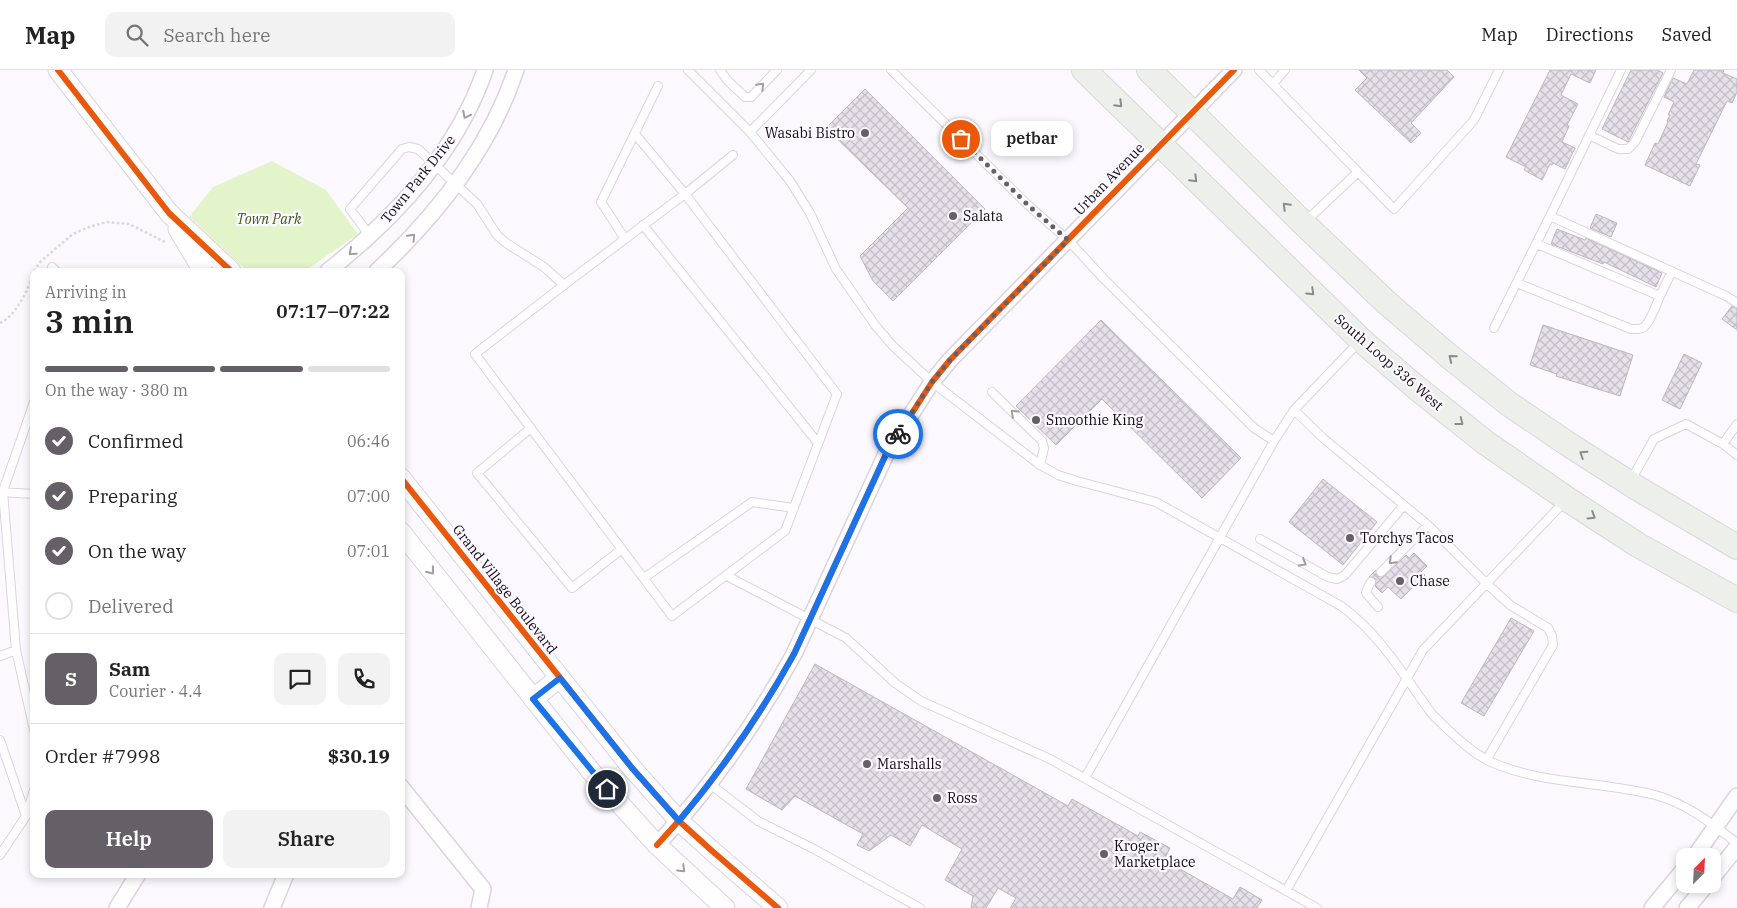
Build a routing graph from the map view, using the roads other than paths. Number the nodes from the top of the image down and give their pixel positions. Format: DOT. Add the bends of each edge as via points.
graph roads {
  1 [pos="58,70"];
  2 [pos="485,70"];
  3 [pos="516,70"];
  4 [pos="688,70"];
  5 [pos="720,70"];
  6 [pos="777,70"];
  7 [pos="811,70"];
  8 [pos="891,70"];
  9 [pos="1084,70"];
  10 [pos="1149,70"];
  11 [pos="1234,70"];
  12 [pos="1259,70"];
  13 [pos="1285,70"];
  14 [pos="1499,70"];
  15 [pos="1621,70"];
  16 [pos="1671,70"];
  17 [pos="1273,84"];
  18 [pos="658,86"];
  19 [pos="1192,113"];
  20 [pos="750,132"];
  21 [pos="635,134"];
  22 [pos="1589,135"];
  23 [pos="1160,145"];
  24 [pos="732,154"];
  25 [pos="435,164"];
  26 [pos="1358,172"];
  27 [pos="455,184"];
  28 [pos="684,194"];
  29 [pos="169,213"];
  30 [pos="1550,216"];
  31 [pos="1303,223"];
  32 [pos="643,225"];
  33 [pos="370,236"];
  34 [pos="625,239"];
  35 [pos="1068,240"];
  36 [pos="1537,244"];
  37 [pos="201,268"];
  38 [pos="228,268"];
  39 [pos="332,268"];
  40 [pos="380,268"];
  41 [pos="1672,271"];
  42 [pos="1517,283"];
  43 [pos="564,285"];
  44 [pos="1660,296"];
  45 [pos="1737,303"];
  46 [pos="1494,328"];
  47 [pos="1360,340"];
  48 [pos="932,382"];
  49 [pos="992,392"];
  50 [pos="1294,410"];
  51 [pos="30,413"];
  52 [pos="1737,424"];
  53 [pos="531,428"];
  54 [pos="1274,441"];
  55 [pos="818,443"];
  56 [pos="1723,444"];
  57 [pos="1737,455"];
  58 [pos="1040,465"];
  59 [pos="405,483"];
  60 [pos="1629,484"];
  61 [pos="2,492"];
  62 [pos="30,494"];
  63 [pos="1567,499"];
  64 [pos="1404,505"];
  65 [pos="794,508"];
  66 [pos="429,514"];
  67 [pos="1428,525"];
  68 [pos="405,532"];
  69 [pos="405,538"];
  70 [pos="1220,538"];
  71 [pos="1260,539"];
  72 [pos="1737,547"];
  73 [pos="622,549"];
  74 [pos="1381,572"];
  75 [pos="727,576"];
  76 [pos="644,578"];
  77 [pos="1371,582"];
  78 [pos="1486,583"];
  79 [pos="1737,600"];
  80 [pos="1378,607"];
  81 [pos="810,620"];
  82 [pos="16,650"];
  83 [pos="0,656"];
  84 [pos="560,678"];
  85 [pos="1406,678"];
  86 [pos="533,699"];
  87 [pos="30,712"];
  88 [pos="0,740"];
  89 [pos="2,750"];
  90 [pos="1487,760"];
  91 [pos="1084,778"];
  92 [pos="710,784"];
  93 [pos="405,792"];
  94 [pos="1737,796"];
  95 [pos="30,803"];
  96 [pos="26,816"];
  97 [pos="679,821"];
  98 [pos="1716,827"];
  99 [pos="1737,842"];
  100 [pos="657,845"];
  101 [pos="1737,847"];
  102 [pos="1701,848"];
  103 [pos="0,855"];
  104 [pos="1721,867"];
  105 [pos="136,878"];
  106 [pos="284,878"];
  107 [pos="1676,879"];
  108 [pos="1286,891"];
  109 [pos="1700,893"];
  110 [pos="117,908"];
  111 [pos="272,908"];
  112 [pos="479,908"];
  113 [pos="725,908"];
  114 [pos="778,908"];
  115 [pos="920,908"];
  116 [pos="1316,908"];
  117 [pos="1652,908"];
  118 [pos="1687,908"];
  1 -- 29 [label="street"];
  2 -- 25 [label="street, Town Park Drive, one-way" via="467,115"];
  3 -- 27 [label="street, Town Park Drive" via="496,118"];
  4 -- 20 [label="lane"];
  5 -- 6 [label="lane, one-way" via="745,97 751,97"];
  7 -- 20 [label="lane"];
  8 -- 35 [label="lane"];
  9 -- 23 [label="main road, South Loop 336 West, one-way"];
  10 -- 19 [label="main road"];
  11 -- 19 [label="street, Urban Avenue"];
  12 -- 17 [label="lane"];
  13 -- 17 [label="lane"];
  14 -- 26 [label="lane" via="1474,120 1394,209"];
  15 -- 22 [label="lane"];
  16 -- 22 [label="lane" via="1635,142 1628,149 1618,149"];
  17 -- 26 [label="lane"];
  18 -- 21 [label="lane"];
  19 -- 23 [label="street, Urban Avenue"];
  31 -- 19 [label="main road, one-way"];
  20 -- 48 [label="lane" via="790,180 836,269 875,325"];
  21 -- 28 [label="lane"];
  21 -- 34 [label="lane" via="601,202"];
  22 -- 30 [label="lane"];
  23 -- 35 [label="street, Urban Avenue"];
  23 -- 47 [label="main road, South Loop 336 West, one-way"];
  24 -- 28 [label="lane"];
  25 -- 27 [label="lane"];
  25 -- 33 [label="street, Town Park Drive"];
  25 -- 33 [label="lane" via="418,149 402,149 350,209"];
  26 -- 31 [label="lane"];
  40 -- 27 [label="street, Town Park Drive, one-way" via="427,220"];
  27 -- 43 [label="lane" via="477,204 497,235"];
  28 -- 32 [label="lane"];
  28 -- 55 [label="lane" via="837,394"];
  29 -- 37 [label="street"];
  29 -- 38 [label="street"];
  30 -- 36 [label="lane"];
  30 -- 41 [label="lane"];
  60 -- 31 [label="main road, one-way" via="1501,398 1387,303"];
  32 -- 34 [label="lane"];
  32 -- 55 [label="lane"];
  33 -- 39 [label="street, Town Park Drive, one-way"];
  34 -- 43 [label="lane"];
  35 -- 48 [label="street, Urban Avenue"];
  35 -- 54 [label="lane" via="1254,428"];
  36 -- 42 [label="lane"];
  36 -- 44 [label="lane"];
  41 -- 44 [label="lane"];
  41 -- 45 [label="lane"];
  42 -- 44 [label="lane" via="1631,329 1645,326"];
  42 -- 46 [label="lane"];
  43 -- 53 [label="lane" via="475,354"];
  47 -- 50 [label="lane"];
  47 -- 63 [label="main road, South Loop 336 West, one-way" via="1486,442"];
  48 -- 58 [label="lane"];
  48 -- 81 [label="street, Urban Avenue" via="887,452"];
  58 -- 49 [label="lane, one-way" via="1044,448 1042,441"];
  50 -- 54 [label="lane"];
  50 -- 64 [label="lane"];
  51 -- 61 [label="lane"];
  52 -- 56 [label="lane"];
  53 -- 73 [label="lane"];
  53 -- 73 [label="lane" via="477,473 572,588"];
  54 -- 70 [label="lane"];
  55 -- 65 [label="lane"];
  56 -- 57 [label="lane"];
  56 -- 60 [label="lane" via="1686,424 1654,439"];
  58 -- 70 [label="lane" via="1058,475 1156,502"];
  59 -- 66 [label="street, Grand Village Boulevard"];
  60 -- 72 [label="main road"];
  61 -- 62 [label="lane"];
  61 -- 82 [label="lane"];
  63 -- 78 [label="lane"];
  63 -- 79 [label="main road, South Loop 336 West, one-way" via="1638,545"];
  64 -- 67 [label="lane"];
  71 -- 64 [label="lane, one-way" via="1328,577 1337,578 1345,575"];
  65 -- 75 [label="lane" via="785,531"];
  65 -- 76 [label="lane" via="752,502"];
  66 -- 68 [label="street"];
  66 -- 84 [label="street, Grand Village Boulevard"];
  67 -- 74 [label="lane, one-way"];
  67 -- 78 [label="lane"];
  69 -- 86 [label="street, one-way"];
  70 -- 85 [label="lane" via="1353,615 1381,643"];
  70 -- 91 [label="lane"];
  73 -- 76 [label="lane"];
  75 -- 76 [label="lane" via="672,616"];
  75 -- 81 [label="lane"];
  77 -- 80 [label="lane" via="1366,593"];
  78 -- 85 [label="lane" via="1423,650"];
  78 -- 90 [label="lane" via="1510,605 1548,628 1553,645"];
  81 -- 91 [label="lane" via="846,638 895,683 921,701 1027,748"];
  81 -- 92 [label="street, Urban Avenue" via="764,707"];
  82 -- 83 [label="lane"];
  82 -- 87 [label="lane"];
  84 -- 86 [label="street"];
  84 -- 97 [label="street, Grand Village Boulevard"];
  85 -- 90 [label="lane" via="1432,714 1460,741"];
  85 -- 108 [label="lane"];
  86 -- 100 [label="street" via="594,775"];
  88 -- 89 [label="lane"];
  89 -- 96 [label="lane"];
  90 -- 98 [label="lane" via="1527,774 1656,795 1686,807"];
  91 -- 108 [label="lane"];
  92 -- 97 [label="street, Urban Avenue"];
  92 -- 115 [label="lane" via="758,821"];
  93 -- 112 [label="street" via="483,889"];
  94 -- 98 [label="street"];
  95 -- 96 [label="lane"];
  96 -- 103 [label="lane"];
  97 -- 100 [label="street, Urban Avenue"];
  97 -- 114 [label="street, Grand Village Boulevard"];
  98 -- 99 [label="lane"];
  98 -- 102 [label="street"];
  100 -- 113 [label="street, one-way"];
  101 -- 104 [label="street"];
  105 -- 110 [label="street"];
  106 -- 111 [label="street"];
  107 -- 117 [label="street"];
  108 -- 116 [label="lane"];
  109 -- 118 [label="street"];
}
